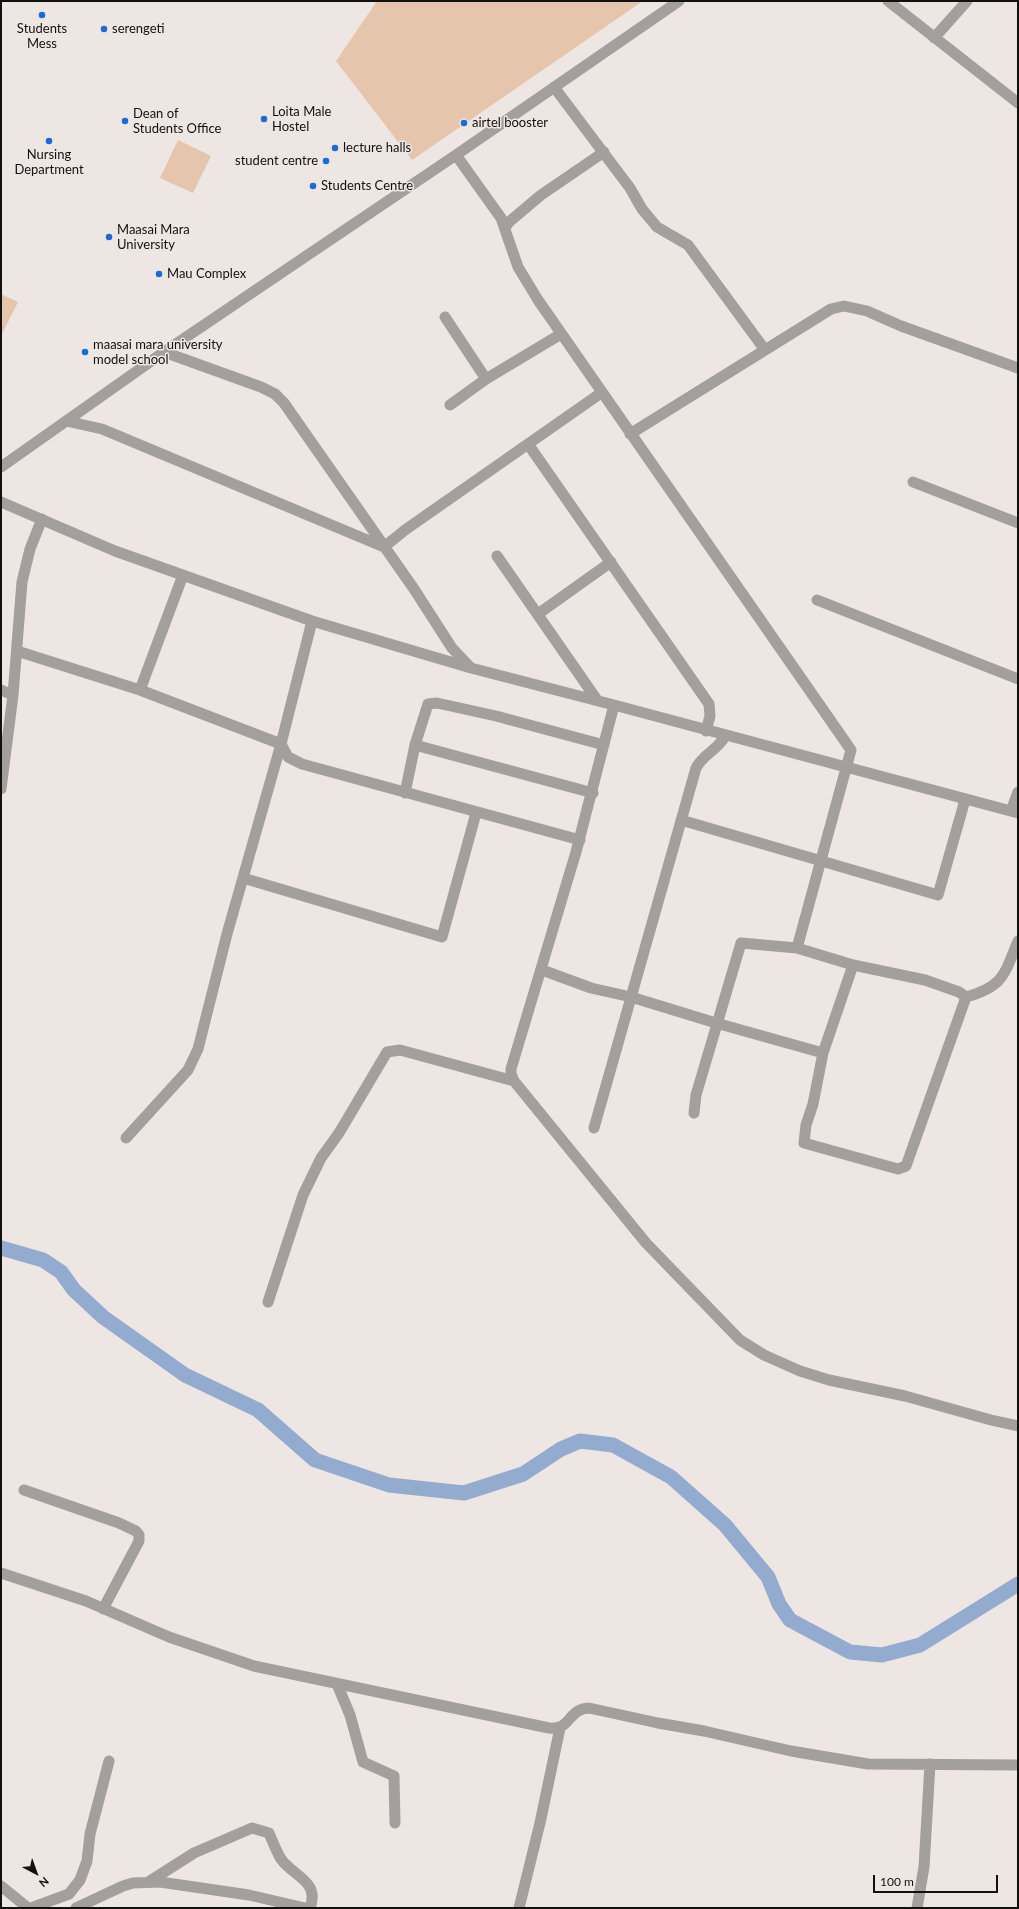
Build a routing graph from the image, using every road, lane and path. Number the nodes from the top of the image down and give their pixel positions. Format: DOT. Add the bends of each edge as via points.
graph roads {
  1 [pos="679,1"];
  2 [pos="888,1"];
  3 [pos="967,1"];
  4 [pos="934,38"];
  5 [pos="554,87"];
  6 [pos="1018,104"];
  7 [pos="604,152"];
  8 [pos="456,155"];
  9 [pos="505,228"];
  10 [pos="445,317"];
  11 [pos="561,334"];
  12 [pos="765,350"];
  13 [pos="164,352"];
  14 [pos="1018,368"];
  15 [pos="486,379"];
  16 [pos="601,393"];
  17 [pos="450,405"];
  18 [pos="66,422"];
  19 [pos="630,434"];
  20 [pos="528,444"];
  21 [pos="1,467"];
  22 [pos="913,482"];
  23 [pos="1,502"];
  24 [pos="42,519"];
  25 [pos="1018,523"];
  26 [pos="384,547"];
  27 [pos="497,556"];
  28 [pos="611,562"];
  29 [pos="183,575"];
  30 [pos="817,600"];
  31 [pos="538,614"];
  32 [pos="312,621"];
  33 [pos="17,651"];
  34 [pos="471,668"];
  35 [pos="1018,679"];
  36 [pos="1,690"];
  37 [pos="140,690"];
  38 [pos="13,695"];
  39 [pos="597,700"];
  40 [pos="614,704"];
  41 [pos="706,731"];
  42 [pos="725,736"];
  43 [pos="281,744"];
  44 [pos="604,745"];
  45 [pos="415,746"];
  46 [pos="847,768"];
  47 [pos="1,789"];
  48 [pos="592,792"];
  49 [pos="1018,792"];
  50 [pos="405,793"];
  51 [pos="965,800"];
  52 [pos="1014,812"];
  53 [pos="476,813"];
  54 [pos="681,820"];
  55 [pos="580,840"];
  56 [pos="821,861"];
  57 [pos="243,878"];
  58 [pos="1018,941"];
  59 [pos="797,948"];
  60 [pos="853,964"];
  61 [pos="542,970"];
  62 [pos="631,997"];
  63 [pos="966,997"];
  64 [pos="716,1023"];
  65 [pos="823,1053"];
  66 [pos="514,1081"];
  67 [pos="694,1113"];
  68 [pos="594,1128"];
  69 [pos="126,1138"];
  70 [pos="268,1302"];
  71 [pos="1018,1426"];
  72 [pos="24,1490"];
  73 [pos="1,1573"];
  74 [pos="103,1608"];
  75 [pos="337,1684"];
  76 [pos="560,1728"];
  77 [pos="109,1762"];
  78 [pos="930,1764"];
  79 [pos="1018,1765"];
  80 [pos="395,1823"];
  81 [pos="148,1883"];
  82 [pos="1,1886"];
  83 [pos="30,1908"];
  84 [pos="76,1908"];
  85 [pos="305,1908"];
  86 [pos="310,1908"];
  87 [pos="519,1908"];
  88 [pos="917,1908"];
  1 -- 5 [label="street"];
  2 -- 4 [label="street"];
  3 -- 4 [label="street"];
  4 -- 6 [label="street"];
  5 -- 7 [label="street"];
  5 -- 8 [label="street"];
  7 -- 9 [label="street" via="541,195"];
  7 -- 12 [label="street" via="642,209 657,227 688,246"];
  8 -- 9 [label="street" via="501,218"];
  8 -- 13 [label="street"];
  9 -- 11 [label="street" via="518,267"];
  10 -- 15 [label="street"];
  11 -- 15 [label="street"];
  11 -- 16 [label="street"];
  12 -- 14 [label="street" via="831,309 844,306 867,311 901,326"];
  12 -- 19 [label="street"];
  13 -- 18 [label="street"];
  13 -- 26 [label="street" via="275,394 284,403"];
  15 -- 17 [label="street"];
  16 -- 19 [label="street"];
  16 -- 20 [label="street"];
  18 -- 21 [label="street"];
  18 -- 26 [label="street" via="102,429"];
  19 -- 46 [label="street" via="848,745 851,754"];
  20 -- 26 [label="street"];
  20 -- 28 [label="street"];
  22 -- 25 [label="street"];
  23 -- 24 [label="street"];
  24 -- 29 [label="street" via="115,551"];
  24 -- 33 [label="street" via="30,549 22,582"];
  26 -- 34 [label="street" via="452,648"];
  27 -- 31 [label="street"];
  28 -- 31 [label="street"];
  28 -- 41 [label="street" via="709,704 710,716"];
  29 -- 32 [label="street"];
  29 -- 37 [label="street"];
  30 -- 35 [label="street"];
  31 -- 39 [label="street"];
  32 -- 34 [label="street"];
  32 -- 43 [label="street"];
  33 -- 37 [label="street"];
  33 -- 38 [label="street"];
  34 -- 39 [label="street"];
  36 -- 38 [label="street"];
  37 -- 43 [label="street"];
  38 -- 47 [label="street"];
  39 -- 40 [label="street"];
  40 -- 41 [label="street"];
  40 -- 44 [label="street"];
  41 -- 42 [label="street"];
  42 -- 46 [label="street"];
  42 -- 54 [label="street" via="714,750 700,760"];
  43 -- 50 [label="street" via="284,752 293,761"];
  43 -- 57 [label="street"];
  44 -- 45 [label="street" via="437,703 428,704"];
  44 -- 48 [label="street"];
  45 -- 48 [label="street"];
  45 -- 50 [label="street"];
  46 -- 51 [label="street"];
  46 -- 56 [label="street"];
  48 -- 55 [label="street"];
  49 -- 52 [label="street"];
  50 -- 53 [label="street"];
  51 -- 52 [label="street"];
  51 -- 56 [label="street" via="938,895"];
  53 -- 55 [label="street"];
  53 -- 57 [label="street" via="442,937"];
  54 -- 56 [label="street"];
  54 -- 62 [label="street"];
  55 -- 61 [label="street"];
  56 -- 59 [label="street"];
  57 -- 69 [label="street" via="193,1062"];
  58 -- 63 [label="street" via="1003,977 986,991"];
  59 -- 60 [label="street"];
  59 -- 64 [label="street" via="741,943"];
  60 -- 63 [label="street" via="925,980"];
  60 -- 65 [label="street"];
  61 -- 62 [label="street" via="591,988"];
  61 -- 66 [label="street" via="511,1069"];
  62 -- 64 [label="street"];
  62 -- 68 [label="street"];
  63 -- 65 [label="street" via="906,1166 902,1168 804,1143"];
  64 -- 65 [label="street"];
  64 -- 67 [label="street" via="696,1095"];
  66 -- 70 [label="street" via="400,1050 387,1052 339,1133 321,1158 302,1195"];
  66 -- 71 [label="street" via="646,1242 740,1340 764,1356 829,1380 905,1396"];
  72 -- 74 [label="street" via="118,1523 139,1535 140,1541"];
  73 -- 74 [label="street"];
  74 -- 75 [label="street" via="169,1636 241,1662"];
  75 -- 76 [label="street" via="549,1728"];
  75 -- 80 [label="street" via="350,1715 363,1762 394,1776"];
  76 -- 78 [label="street" via="573,1713 581,1708 589,1708 829,1759 868,1764"];
  76 -- 87 [label="street"];
  77 -- 83 [label="street" via="90,1834 87,1861 80,1880 69,1894"];
  78 -- 79 [label="street"];
  78 -- 88 [label="street" via="924,1867"];
  81 -- 84 [label="street" via="123,1886"];
  81 -- 85 [label="street" via="204,1887"];
  81 -- 86 [label="street" via="194,1853 252,1828 269,1833 282,1859 311,1887 314,1897"];
  82 -- 83 [label="street"];
}
